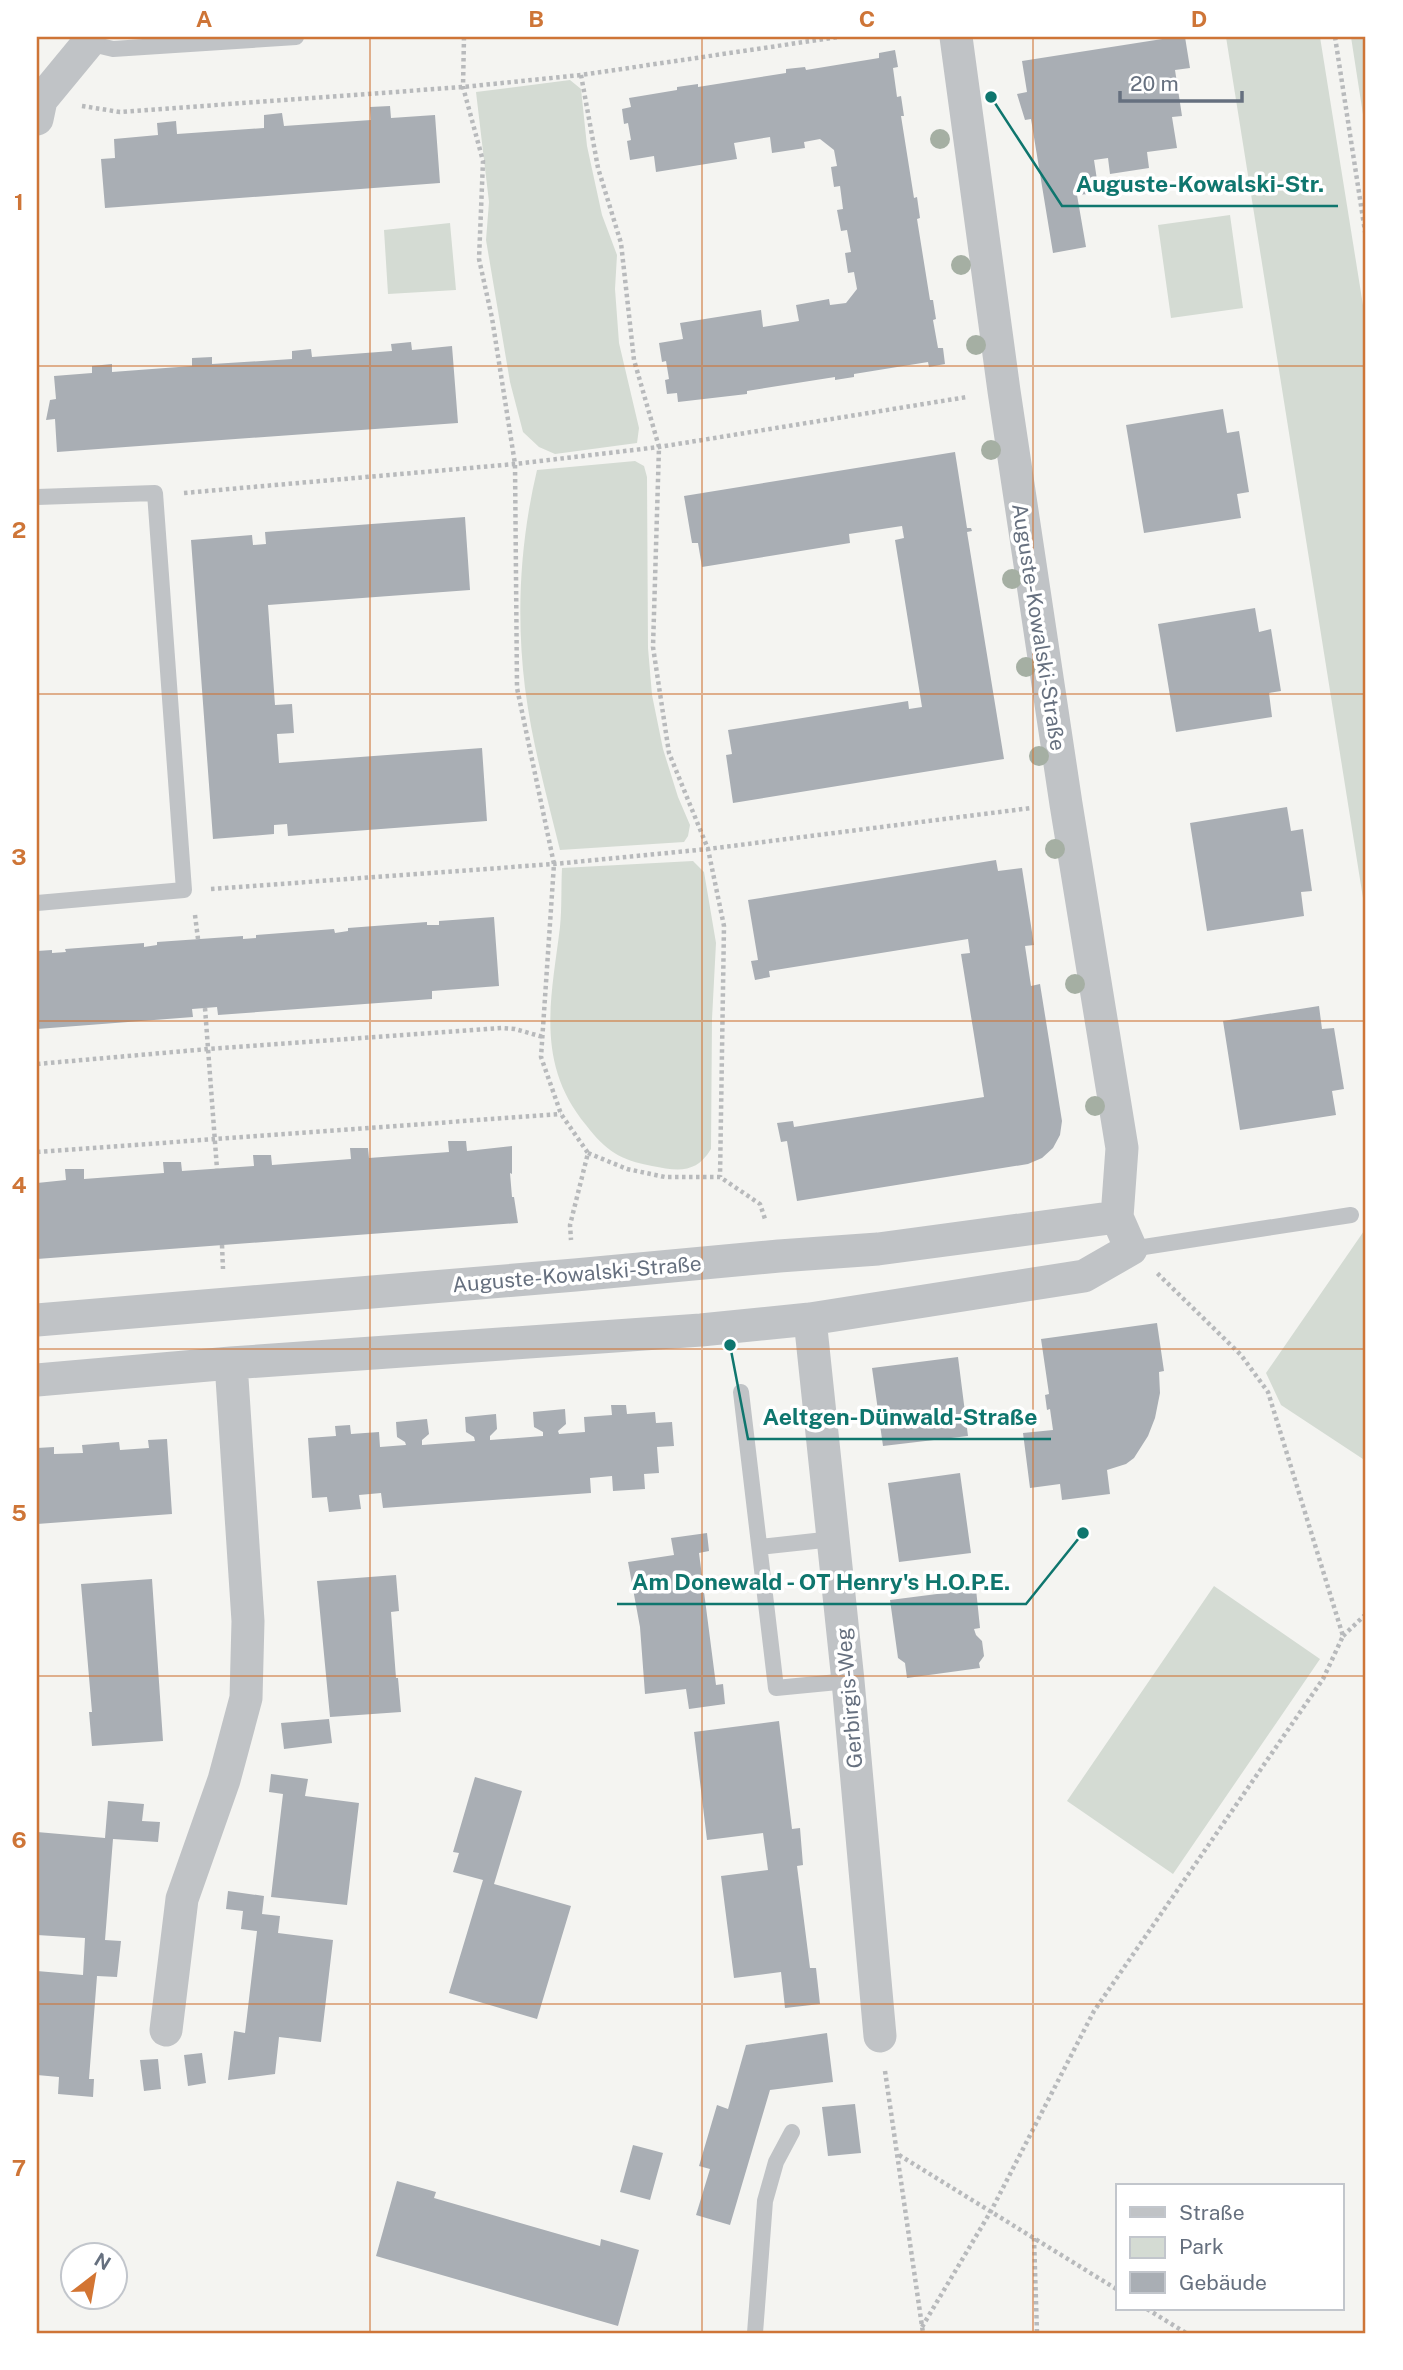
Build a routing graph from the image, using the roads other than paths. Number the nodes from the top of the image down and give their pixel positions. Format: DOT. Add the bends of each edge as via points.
graph roads {
  1 [pos="296,37"];
  2 [pos="956,37"];
  3 [pos="88,43"];
  4 [pos="39,110"];
  5 [pos="37,496"];
  6 [pos="37,903"];
  7 [pos="1352,1214"];
  8 [pos="1117,1217"];
  9 [pos="1131,1249"];
  10 [pos="810,1319"];
  11 [pos="37,1320"];
  12 [pos="231,1363"];
  13 [pos="37,1380"];
  14 [pos="741,1392"];
  15 [pos="833,1539"];
  16 [pos="760,1547"];
  17 [pos="848,1681"];
  18 [pos="166,2031"];
  19 [pos="880,2036"];
  20 [pos="792,2132"];
  21 [pos="755,2333"];
  1 -- 3 [label="lane" via="114,49"];
  2 -- 8 [label="street, Auguste-Kowalski-Straße" via="1003,391 1122,1148"];
  3 -- 4 [label="street"];
  5 -- 6 [label="lane" via="155,493 184,890"];
  7 -- 9 [label="lane"];
  8 -- 9 [label="street, Auguste-Kowalski-Straße"];
  8 -- 11 [label="street, Auguste-Kowalski-Straße" via="878,1250"];
  9 -- 10 [label="street" via="1084,1276"];
  10 -- 12 [label="street"];
  10 -- 15 [label="street, Gerbirgis-Weg"];
  12 -- 13 [label="street"];
  12 -- 18 [label="street" via="248,1621 246,1698 224,1780 182,1899"];
  14 -- 16 [label="lane"];
  15 -- 16 [label="lane"];
  15 -- 17 [label="street, Gerbirgis-Weg"];
  16 -- 17 [label="lane" via="776,1688"];
  17 -- 19 [label="street, Gerbirgis-Weg"];
  20 -- 21 [label="lane" via="776,2162 765,2201"];
}
